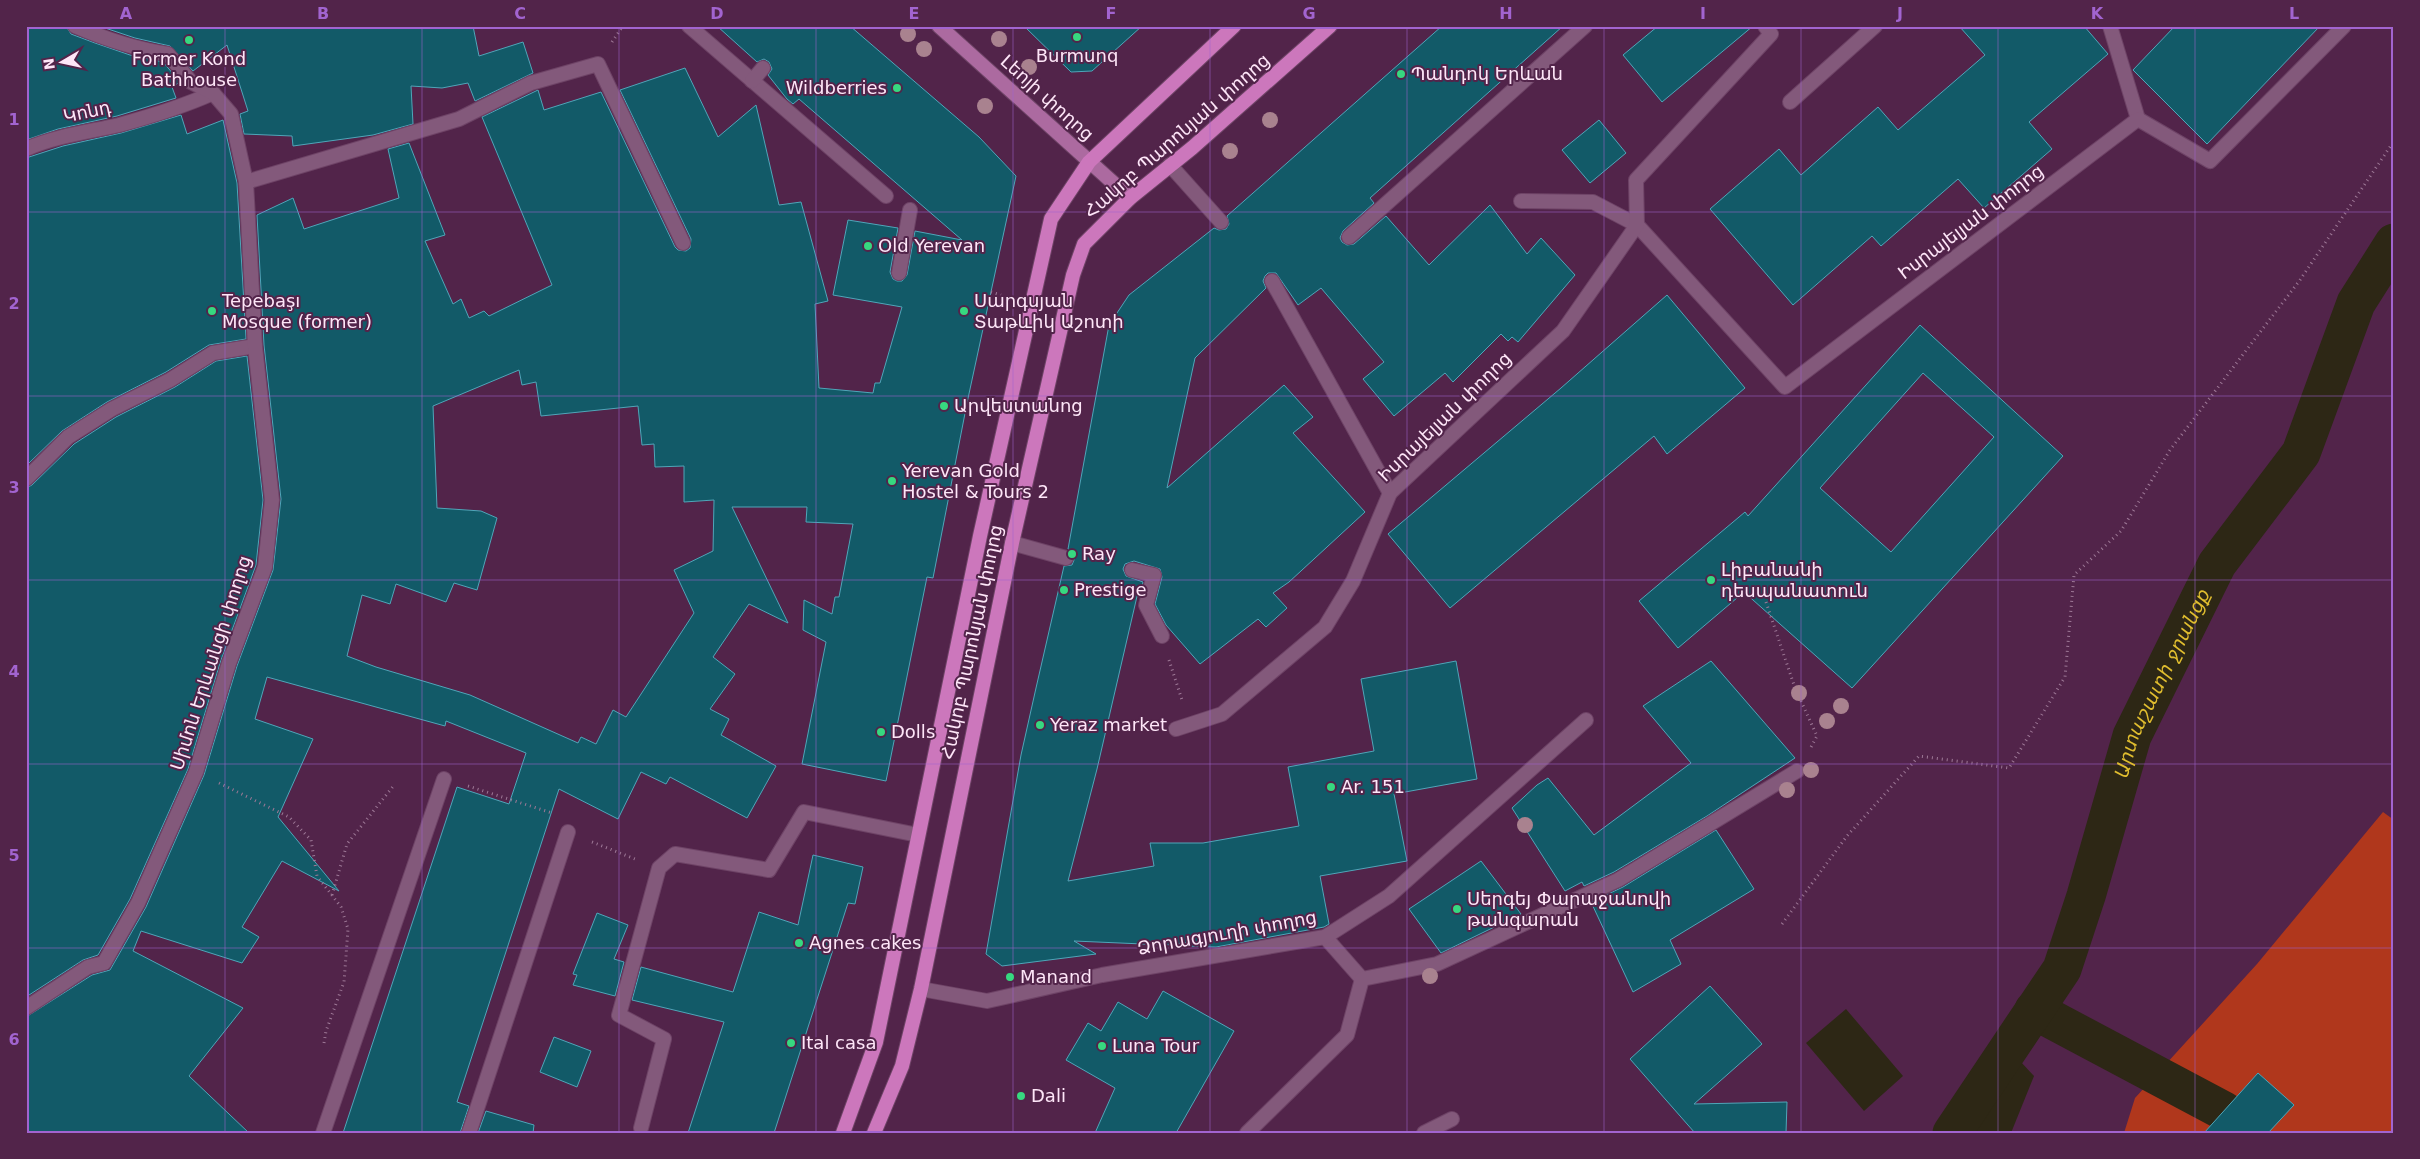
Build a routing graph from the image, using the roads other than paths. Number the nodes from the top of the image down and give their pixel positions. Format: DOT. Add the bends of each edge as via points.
graph roads {
  1 [pos="75,26"];
  2 [pos="689,26"];
  3 [pos="939,26"];
  4 [pos="1234,26"];
  5 [pos="1330,26"];
  6 [pos="1585,26"];
  7 [pos="1765,26"];
  8 [pos="1875,26"];
  9 [pos="2110,26"];
  10 [pos="2344,26"];
  11 [pos="763,68"];
  12 [pos="752,81"];
  13 [pos="213,93"];
  14 [pos="1790,102"];
  15 [pos="2138,119"];
  16 [pos="26,149"];
  17 [pos="1089,162"];
  18 [pos="1170,165"];
  19 [pos="246,182"];
  20 [pos="886,196"];
  21 [pos="1130,198"];
  22 [pos="1521,201"];
  23 [pos="910,210"];
  24 [pos="1220,222"];
  25 [pos="1637,225"];
  26 [pos="1348,237"];
  27 [pos="683,242"];
  28 [pos="899,274"];
  29 [pos="1272,282"];
  30 [pos="255,346"];
  31 [pos="26,478"];
  32 [pos="1390,493"];
  33 [pos="1012,543"];
  34 [pos="1066,558"];
  35 [pos="1132,570"];
  36 [pos="1162,636"];
  37 [pos="1586,720"];
  38 [pos="1183,727"];
  39 [pos="1797,771"];
  40 [pos="444,778"];
  41 [pos="568,832"];
  42 [pos="918,835"];
  43 [pos="1325,936"];
  44 [pos="1362,979"];
  45 [pos="921,989"];
  46 [pos="26,1008"];
  47 [pos="1452,1119"];
  48 [pos="641,1128"];
  49 [pos="323,1133"];
  50 [pos="469,1133"];
  51 [pos="843,1133"];
  52 [pos="874,1133"];
  53 [pos="1247,1133"];
  54 [pos="1424,1133"];
  1 -- 13 [label="street" via="100,37 168,54 191,82"];
  2 -- 12 [label="street"];
  3 -- 17 [label="main road, Լեոյի փողոց"];
  4 -- 17 [label="main road, Հակոբ Պարոնյան փողոց"];
  5 -- 18 [label="main road, Հակոբ Պարոնյան փողոց"];
  6 -- 26 [label="street"];
  7 -- 25 [label="street" via="1771,34 1636,180"];
  8 -- 14 [label="street"];
  9 -- 15 [label="street"];
  10 -- 15 [label="street" via="2210,161"];
  11 -- 12 [label="street"];
  12 -- 20 [label="street"];
  13 -- 16 [label="street, Կոնդ" via="180,108 46,140"];
  13 -- 19 [label="street, Սիմոն Երևանցի փողոց" via="231,114"];
  15 -- 25 [label="street, Իսրայելյան փողոց" via="1785,387"];
  17 -- 21 [label="main road, Լեոյի փողոց"];
  17 -- 42 [label="main road, Հակոբ Պարոնյան փողոց" via="1051,219"];
  18 -- 21 [label="main road, Հակոբ Պարոնյան փողոց"];
  18 -- 24 [label="street"];
  19 -- 27 [label="street" via="459,120 531,83 598,64"];
  19 -- 30 [label="street, Սիմոն Երևանցի փողոց"];
  21 -- 33 [label="main road, Հակոբ Պարոնյան փողոց" via="1084,244 1073,275"];
  22 -- 25 [label="street" via="1594,202"];
  23 -- 28 [label="street"];
  25 -- 32 [label="street, Իսրայելյան փողոց" via="1563,331"];
  29 -- 32 [label="street"];
  30 -- 31 [label="street" via="213,353 170,380 112,408 68,437"];
  30 -- 46 [label="street, Սիմոն Երևանցի փողոց" via="272,500 265,567 229,662 196,772 138,903 104,963 88,967"];
  32 -- 38 [label="street, Իսրայելյան փողոց" via="1353,581 1325,627 1222,714"];
  33 -- 34 [label="street"];
  33 -- 45 [label="main road, Հակոբ Պարոնյան փողոց"];
  35 -- 36 [label="street" via="1154,575 1146,605"];
  37 -- 43 [label="street, Ձորագյուղի փողոց" via="1390,896"];
  39 -- 44 [label="street" via="1628,880 1437,964"];
  40 -- 49 [label="street"];
  41 -- 50 [label="street"];
  42 -- 48 [label="street" via="804,812 769,870 675,854 659,868 619,1015 664,1039"];
  42 -- 51 [label="main road, Հակոբ Պարոնյան փողոց" via="876,1042"];
  43 -- 44 [label="street"];
  43 -- 45 [label="street, Ձորագյուղի փողոց" via="1102,975 987,1000"];
  44 -- 53 [label="street" via="1348,1035"];
  45 -- 52 [label="main road, Հակոբ Պարոնյան փողոց" via="902,1066"];
  47 -- 54 [label="street"];
}
